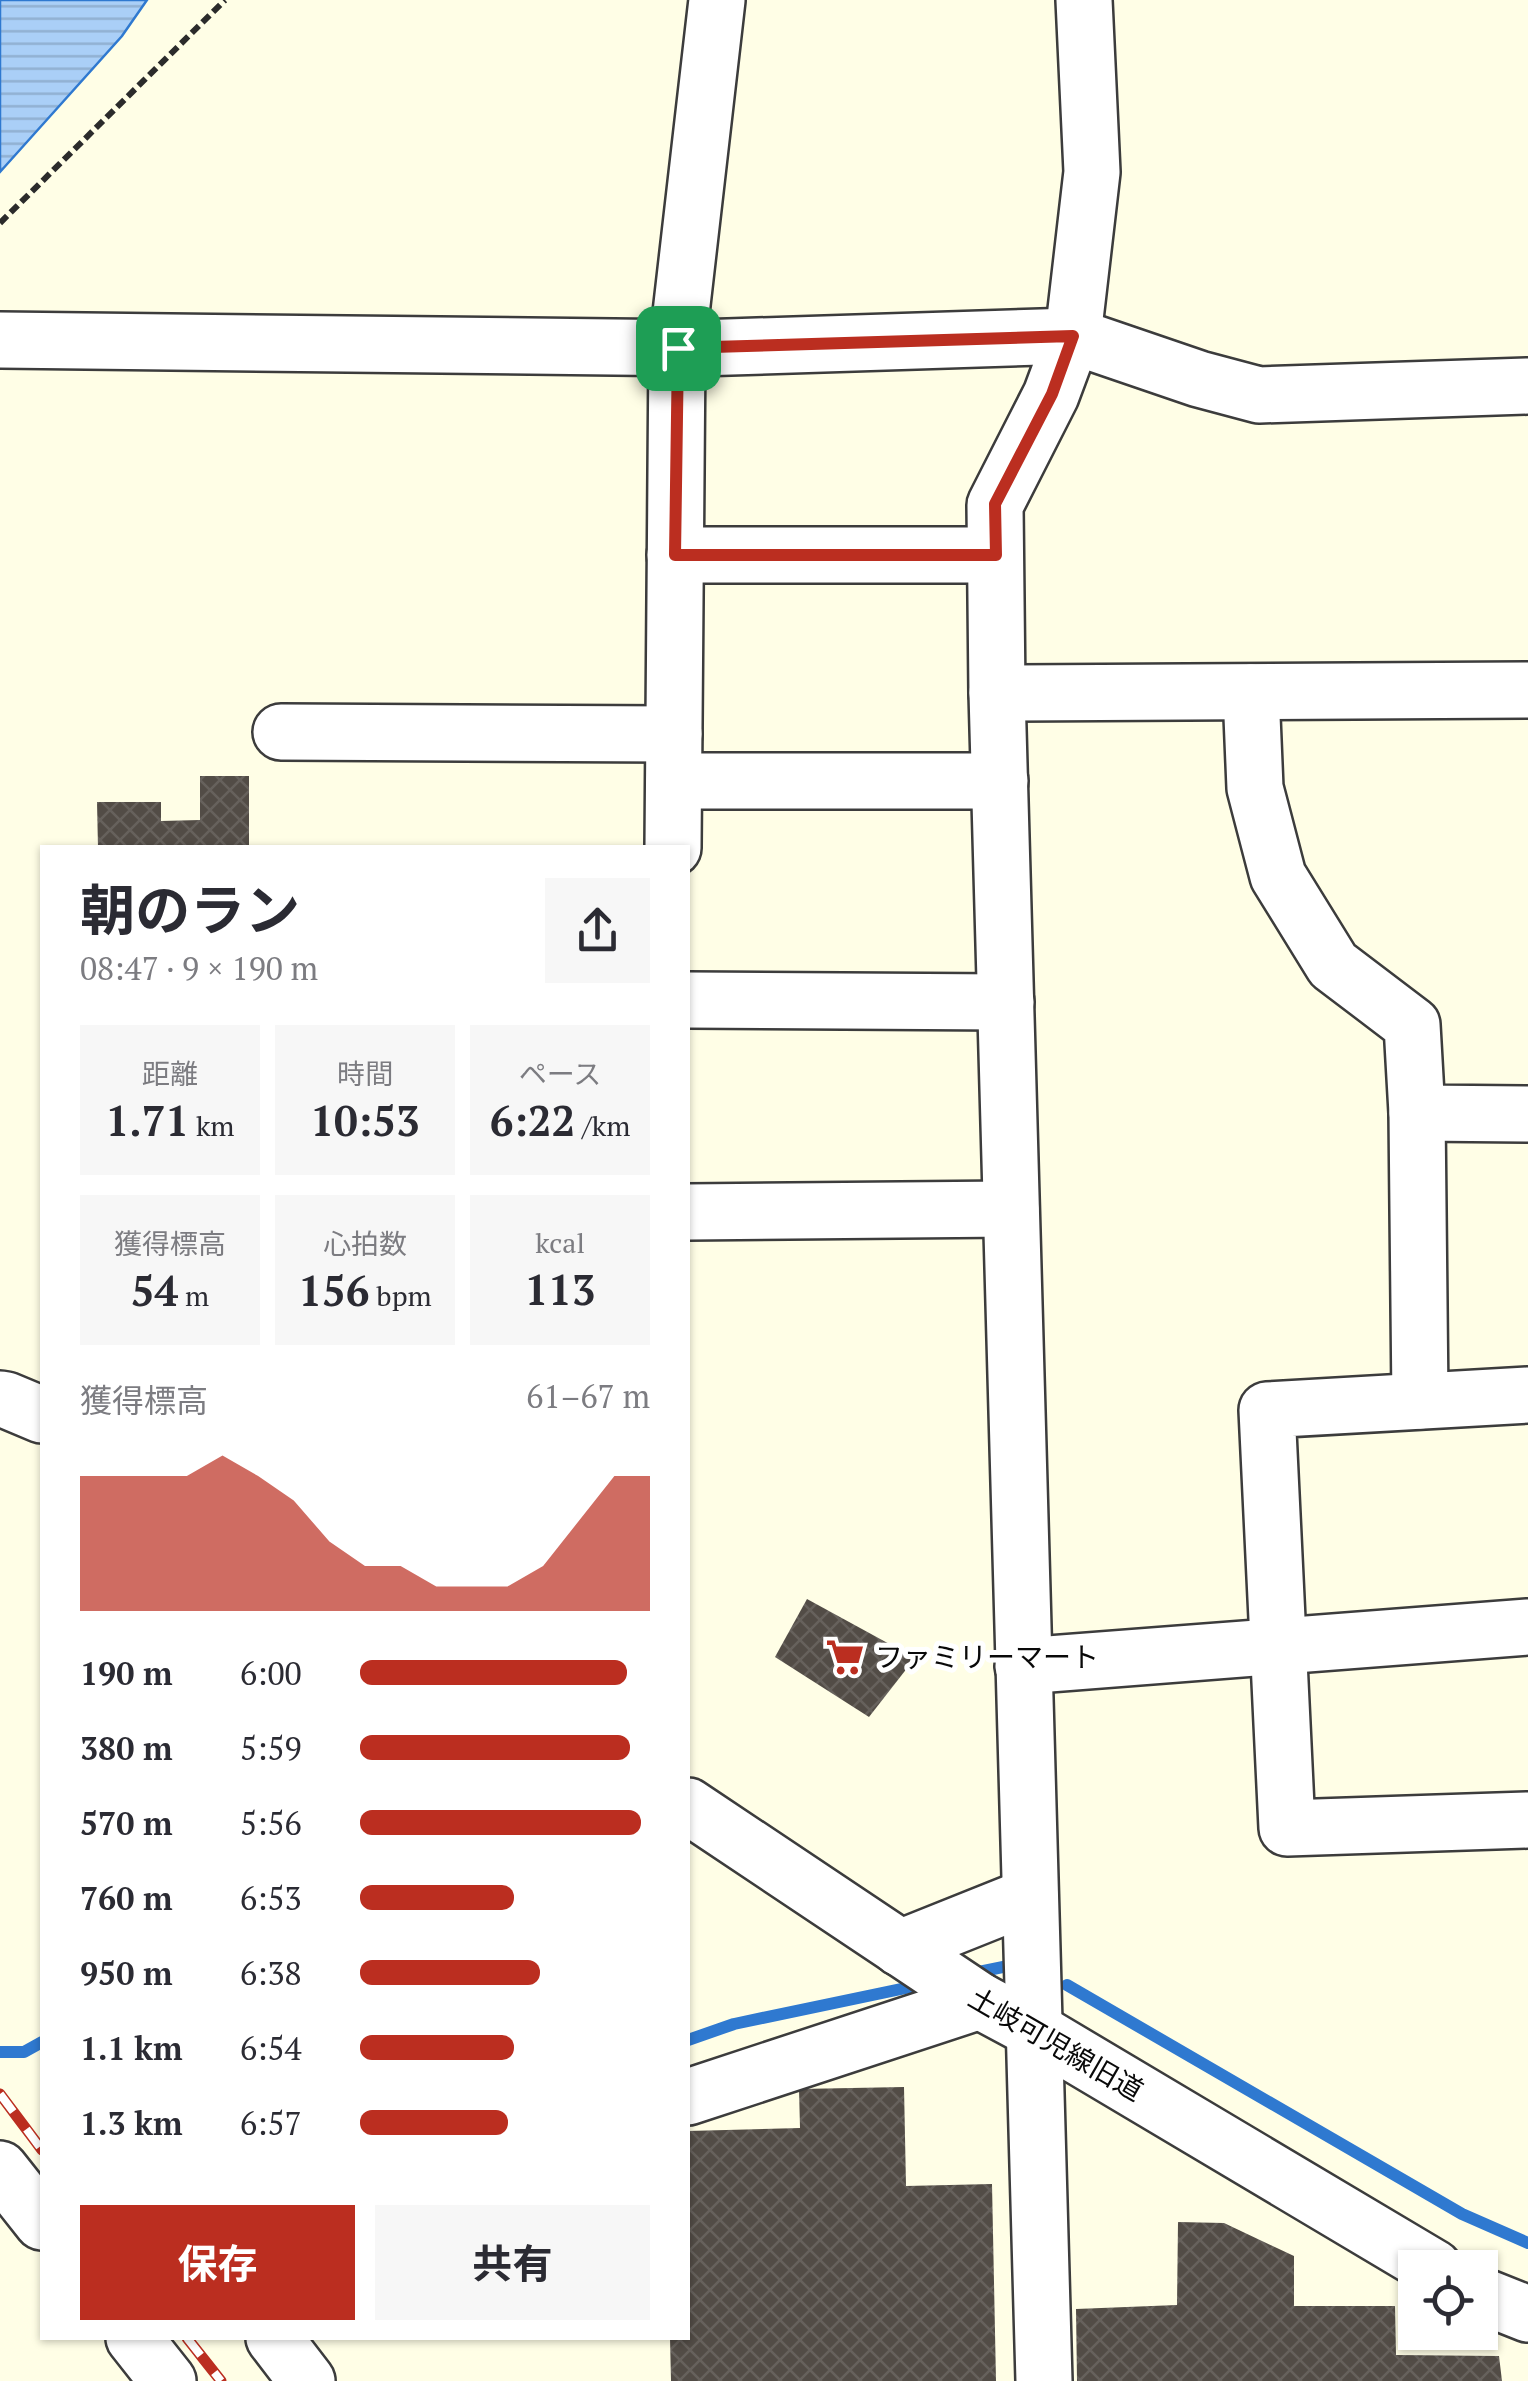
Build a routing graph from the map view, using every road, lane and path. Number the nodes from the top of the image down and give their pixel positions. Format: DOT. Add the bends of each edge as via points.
graph roads {
  1 [pos="225,0"];
  2 [pos="717,0"];
  3 [pos="1084,0"];
  4 [pos="0,223"];
  5 [pos="1073,336"];
  6 [pos="0,340"];
  7 [pos="678,348"];
  8 [pos="1528,386"];
  9 [pos="675,555"];
  10 [pos="996,555"];
  11 [pos="1528,690"];
  12 [pos="1251,692"];
  13 [pos="997,693"];
  14 [pos="281,732"];
  15 [pos="674,758"];
  16 [pos="1000,781"];
  17 [pos="673,845"];
  18 [pos="690,1000"];
  19 [pos="1006,1002"];
  20 [pos="1417,1112"];
  21 [pos="1528,1114"];
  22 [pos="1012,1209"];
  23 [pos="690,1212"];
  24 [pos="1528,1395"];
  25 [pos="0,1400"];
  26 [pos="1420,1401"];
  27 [pos="40,1414"];
  28 [pos="1528,1627"];
  29 [pos="1278,1647"];
  30 [pos="1024,1666"];
  31 [pos="690,1807"];
  32 [pos="1528,1820"];
  33 [pos="1030,1896"];
  34 [pos="910,1954"];
  35 [pos="980,2001"];
  36 [pos="1034,2030"];
  37 [pos="690,2096"];
  38 [pos="0,2169"];
  39 [pos="40,2219"];
  40 [pos="1404,2250"];
  41 [pos="1498,2302"];
  42 [pos="1528,2314"];
  43 [pos="136,2340"];
  44 [pos="276,2340"];
  45 [pos="168,2381"];
  46 [pos="307,2381"];
  47 [pos="1044,2381"];
  1 -- 4 [label="path"];
  2 -- 7 [label="street"];
  3 -- 5 [label="street" via="1092,172"];
  5 -- 7 [label="street"];
  5 -- 8 [label="street" via="1259,394"];
  5 -- 10 [label="street" via="1052,394 995,504"];
  6 -- 7 [label="street"];
  7 -- 9 [label="street"];
  9 -- 10 [label="street"];
  9 -- 15 [label="street"];
  10 -- 13 [label="street"];
  11 -- 12 [label="street"];
  12 -- 13 [label="street"];
  12 -- 20 [label="street" via="1255,788 1278,876 1333,965 1412,1025"];
  13 -- 16 [label="street"];
  14 -- 15 [label="street"];
  15 -- 16 [label="street"];
  15 -- 17 [label="street"];
  16 -- 19 [label="street"];
  18 -- 19 [label="street"];
  19 -- 22 [label="street"];
  20 -- 21 [label="street"];
  20 -- 26 [label="street"];
  22 -- 23 [label="street"];
  22 -- 30 [label="street"];
  24 -- 26 [label="street"];
  25 -- 27 [label="street"];
  26 -- 29 [label="street" via="1267,1410"];
  28 -- 29 [label="street"];
  29 -- 30 [label="street"];
  29 -- 32 [label="street" via="1287,1828"];
  30 -- 33 [label="street"];
  31 -- 34 [label="street, 土岐可児線旧道"];
  33 -- 34 [label="street"];
  33 -- 36 [label="street"];
  34 -- 35 [label="street, 土岐可児線旧道"];
  35 -- 36 [label="street, 土岐可児線旧道"];
  35 -- 37 [label="street"];
  36 -- 40 [label="street, 土岐可児線旧道"];
  36 -- 47 [label="street"];
  38 -- 39 [label="street"];
  41 -- 42 [label="street"];
  43 -- 45 [label="street"];
  44 -- 46 [label="street"];
}
